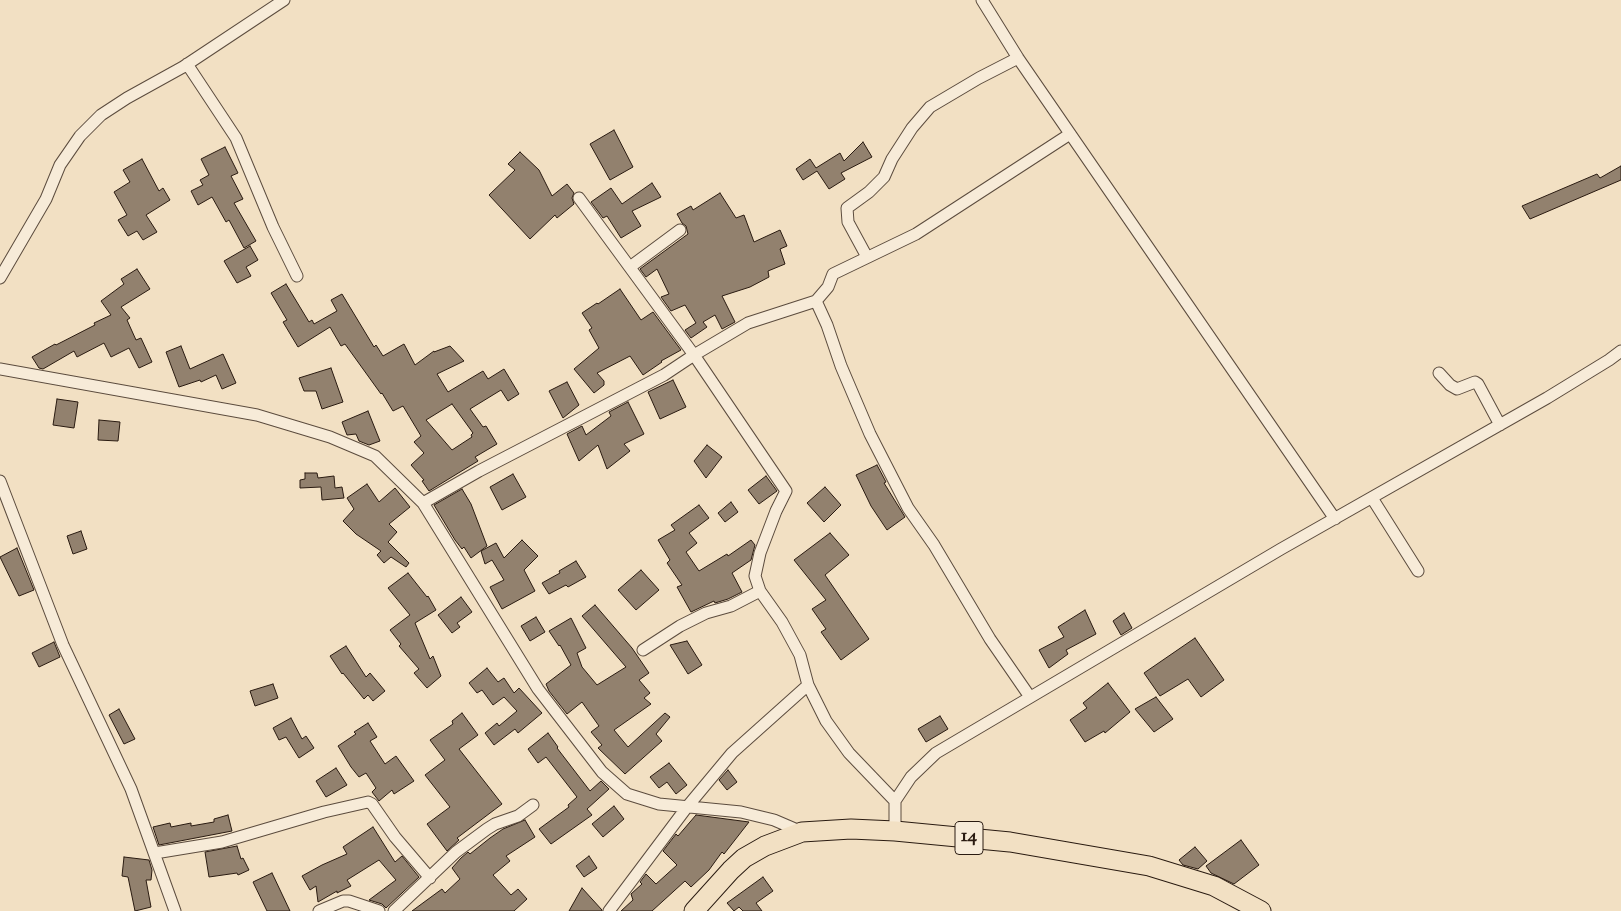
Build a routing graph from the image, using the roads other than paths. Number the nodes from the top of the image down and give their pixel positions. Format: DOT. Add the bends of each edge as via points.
graph roads {
  1 [pos="284,0"];
  2 [pos="982,0"];
  3 [pos="1018,58"];
  4 [pos="187,64"];
  5 [pos="1070,134"];
  6 [pos="579,198"];
  7 [pos="680,230"];
  8 [pos="867,257"];
  9 [pos="630,266"];
  10 [pos="2,269"];
  11 [pos="297,276"];
  12 [pos="816,301"];
  13 [pos="1621,351"];
  14 [pos="694,355"];
  15 [pos="0,369"];
  16 [pos="1439,373"];
  17 [pos="1500,425"];
  18 [pos="0,481"];
  19 [pos="1372,498"];
  20 [pos="423,503"];
  21 [pos="1336,518"];
  22 [pos="1418,571"];
  23 [pos="760,591"];
  24 [pos="643,650"];
  25 [pos="808,685"];
  26 [pos="1030,697"];
  27 [pos="895,801"];
  28 [pos="533,805"];
  29 [pos="687,807"];
  30 [pos="895,830"];
  31 [pos="802,832"];
  32 [pos="155,853"];
  33 [pos="430,878"];
  34 [pos="175,911"];
  35 [pos="319,911"];
  36 [pos="379,911"];
  37 [pos="394,911"];
  38 [pos="609,911"];
  39 [pos="694,911"];
  40 [pos="1262,911"];
  1 -- 4 [label="street"];
  2 -- 3 [label="street"];
  3 -- 5 [label="street"];
  3 -- 8 [label="street" via="930,107 912,128 884,176 847,208 848,222"];
  4 -- 10 [label="street" via="100,115 80,136 60,165 46,199"];
  4 -- 11 [label="street" via="236,138"];
  5 -- 8 [label="street" via="916,234"];
  5 -- 21 [label="street"];
  6 -- 9 [label="street"];
  7 -- 9 [label="street"];
  8 -- 12 [label="street" via="833,274 828,287"];
  9 -- 14 [label="street"];
  12 -- 14 [label="street" via="748,323"];
  12 -- 26 [label="street" via="870,434 908,508"];
  13 -- 17 [label="street"];
  14 -- 20 [label="street" via="664,375"];
  14 -- 23 [label="street" via="786,491 760,553 755,576"];
  15 -- 20 [label="street" via="257,415 330,437 375,456"];
  16 -- 17 [label="street" via="1454,388 1472,382 1478,384"];
  17 -- 19 [label="street"];
  18 -- 32 [label="street" via="63,645 131,789"];
  19 -- 21 [label="street"];
  19 -- 22 [label="street"];
  20 -- 29 [label="street" via="538,689 602,772 628,794 659,804"];
  21 -- 26 [label="street"];
  23 -- 24 [label="street" via="732,606 706,613 680,626"];
  23 -- 25 [label="street" via="800,655"];
  25 -- 27 [label="street" via="826,721 848,753"];
  25 -- 29 [label="street" via="732,753"];
  26 -- 27 [label="street" via="936,753 911,778"];
  27 -- 30 [label="street"];
  28 -- 33 [label="street" via="518,816 487,829 456,852"];
  29 -- 31 [label="street" via="741,812 774,820"];
  29 -- 38 [label="street"];
  30 -- 31 [label="highway, 14"];
  30 -- 40 [label="highway, 14" via="1010,842 1149,866 1214,886"];
  31 -- 39 [label="highway, 14" via="744,858"];
  32 -- 33 [label="street" via="222,842 368,802"];
  32 -- 34 [label="street"];
  33 -- 37 [label="street"];
  35 -- 36 [label="street" via="349,901"];
}
